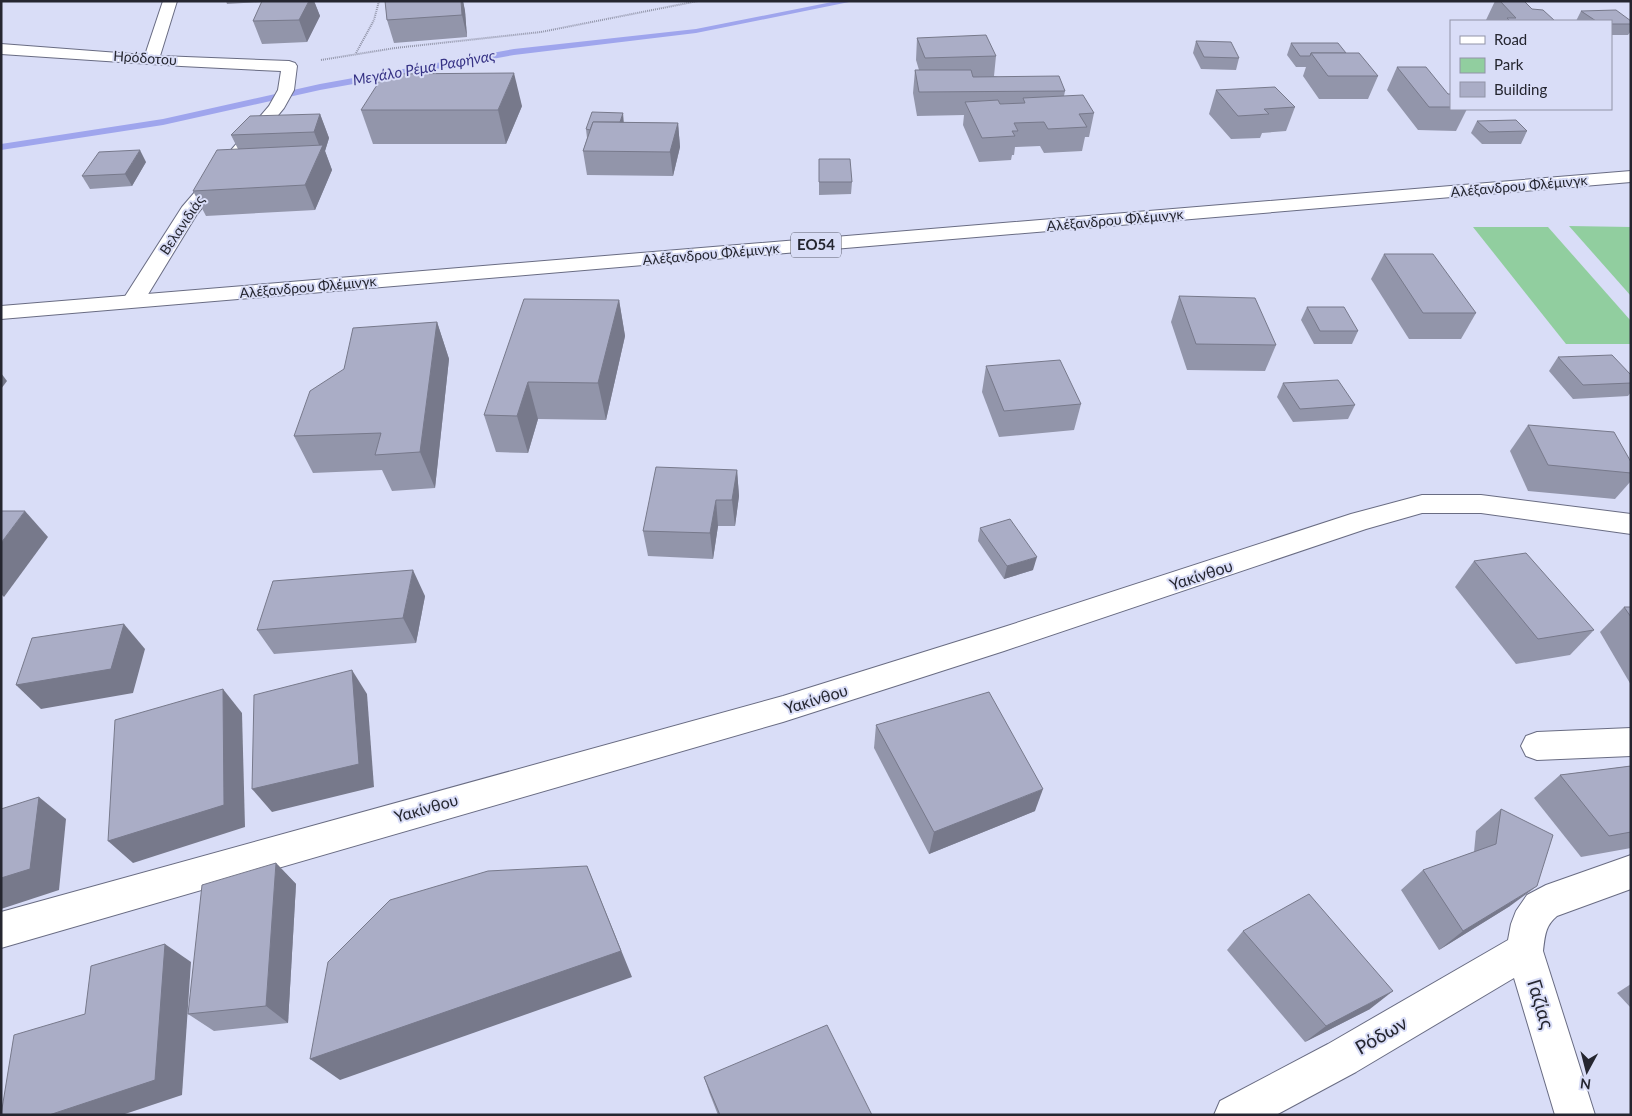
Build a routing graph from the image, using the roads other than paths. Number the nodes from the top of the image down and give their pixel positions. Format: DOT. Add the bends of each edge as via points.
graph roads {
  1 [pos="170,1"];
  2 [pos="1,49"];
  3 [pos="152,58"];
  4 [pos="286,90"];
  5 [pos="1631,176"];
  6 [pos="133,302"];
  7 [pos="1,313"];
  8 [pos="1631,524"];
  9 [pos="1631,742"];
  10 [pos="1537,746"];
  11 [pos="1631,872"];
  12 [pos="1,930"];
  13 [pos="1524,951"];
  14 [pos="1234,1115"];
  15 [pos="1575,1115"];
  1 -- 3 [label="street"];
  2 -- 3 [label="street, Ηρόδοτου"];
  3 -- 4 [label="street, Ηρόδοτου" via="289,66"];
  4 -- 6 [label="street, Βελανιδιάς" via="276,108 189,211"];
  5 -- 6 [label="street, Αλέξανδρου Φλέμινγκ / ΕΟ54"];
  6 -- 7 [label="street, Αλέξανδρου Φλέμινγκ / ΕΟ54"];
  8 -- 12 [label="street, Υακίνθου" via="1481,504 1422,504 1360,521 783,709"];
  9 -- 10 [label="street"];
  11 -- 13 [label="street" via="1537,908 1528,925"];
  13 -- 14 [label="street, Ρόδων" via="1342,1058"];
  13 -- 15 [label="street, Γαζίας"];
}
